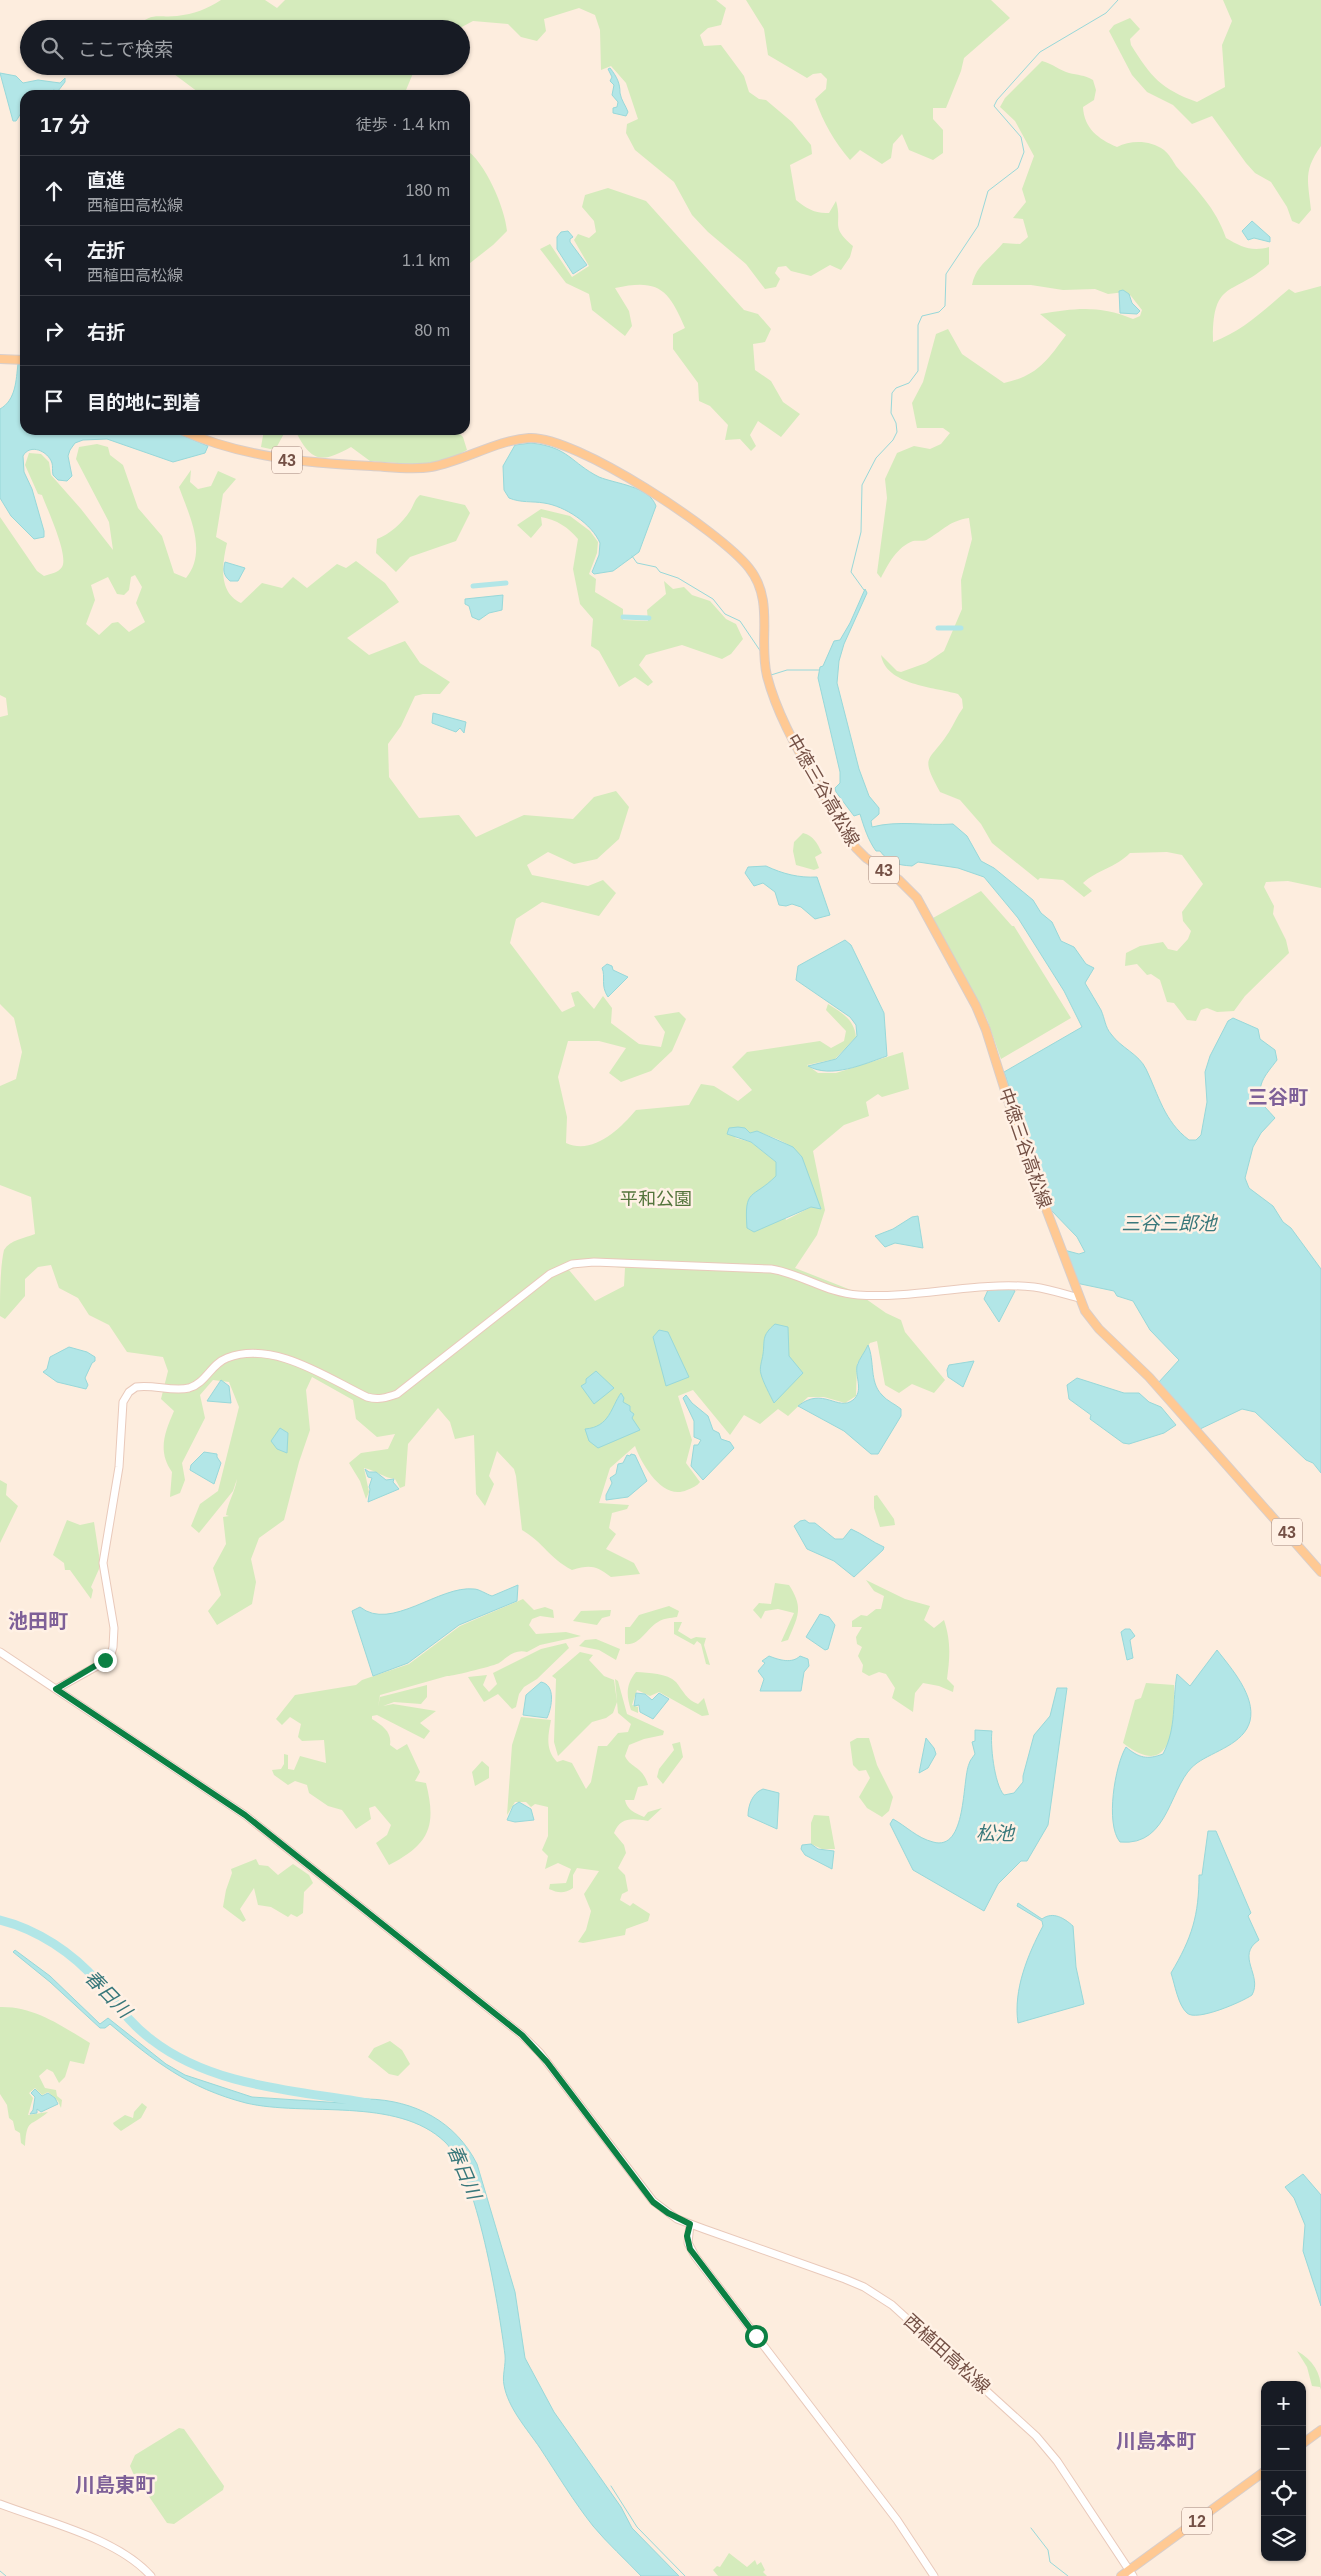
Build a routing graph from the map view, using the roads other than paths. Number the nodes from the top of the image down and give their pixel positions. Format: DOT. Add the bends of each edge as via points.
graph roads {
  1 [pos="0,359"];
  2 [pos="20,360"];
  3 [pos="194,435"];
  4 [pos="1078,1298"];
  5 [pos="1321,1572"];
  6 [pos="0,1652"];
  7 [pos="56,1689"];
  8 [pos="690,2224"];
  9 [pos="1321,2430"];
  10 [pos="1306,2441"];
  11 [pos="1261,2474"];
  12 [pos="0,2504"];
  13 [pos="1131,2573"];
  14 [pos="151,2576"];
  15 [pos="934,2576"];
  16 [pos="1121,2576"];
  1 -- 2 [label="main road"];
  3 -- 4 [label="main road, 中徳三谷高松線 / 43" via="264,456 397,468 429,468 529,438 552,441 647,490 739,556 754,575 764,600 765,664 784,722 856,848 899,880 917,898 976,1006 1024,1151"];
  4 -- 5 [label="main road, 中徳三谷高松線 / 43" via="1093,1322 1148,1377"];
  4 -- 7 [label="main road" via="1016,1286 860,1295 829,1290 802,1277 771,1269 580,1263 550,1274 396,1394 385,1399 367,1397 294,1360 263,1355 228,1357 220,1361 200,1383 186,1389 136,1387 123,1402 119,1467 104,1563 114,1628 113,1647 99,1665"];
  6 -- 7 [label="main road, 西植田高松線"];
  7 -- 8 [label="main road, 西植田高松線" via="245,1815 522,2035 544,2057 653,2202"];
  8 -- 13 [label="main road, 西植田高松線" via="845,2279 892,2305 1036,2436 1057,2461"];
  8 -- 15 [label="main road" via="688,2243 695,2256 897,2520"];
  9 -- 10 [label="main road"];
  11 -- 13 [label="main road, 12"];
  12 -- 14 [label="main road" via="109,2545 133,2559"];
  13 -- 16 [label="main road, 12"];
}
